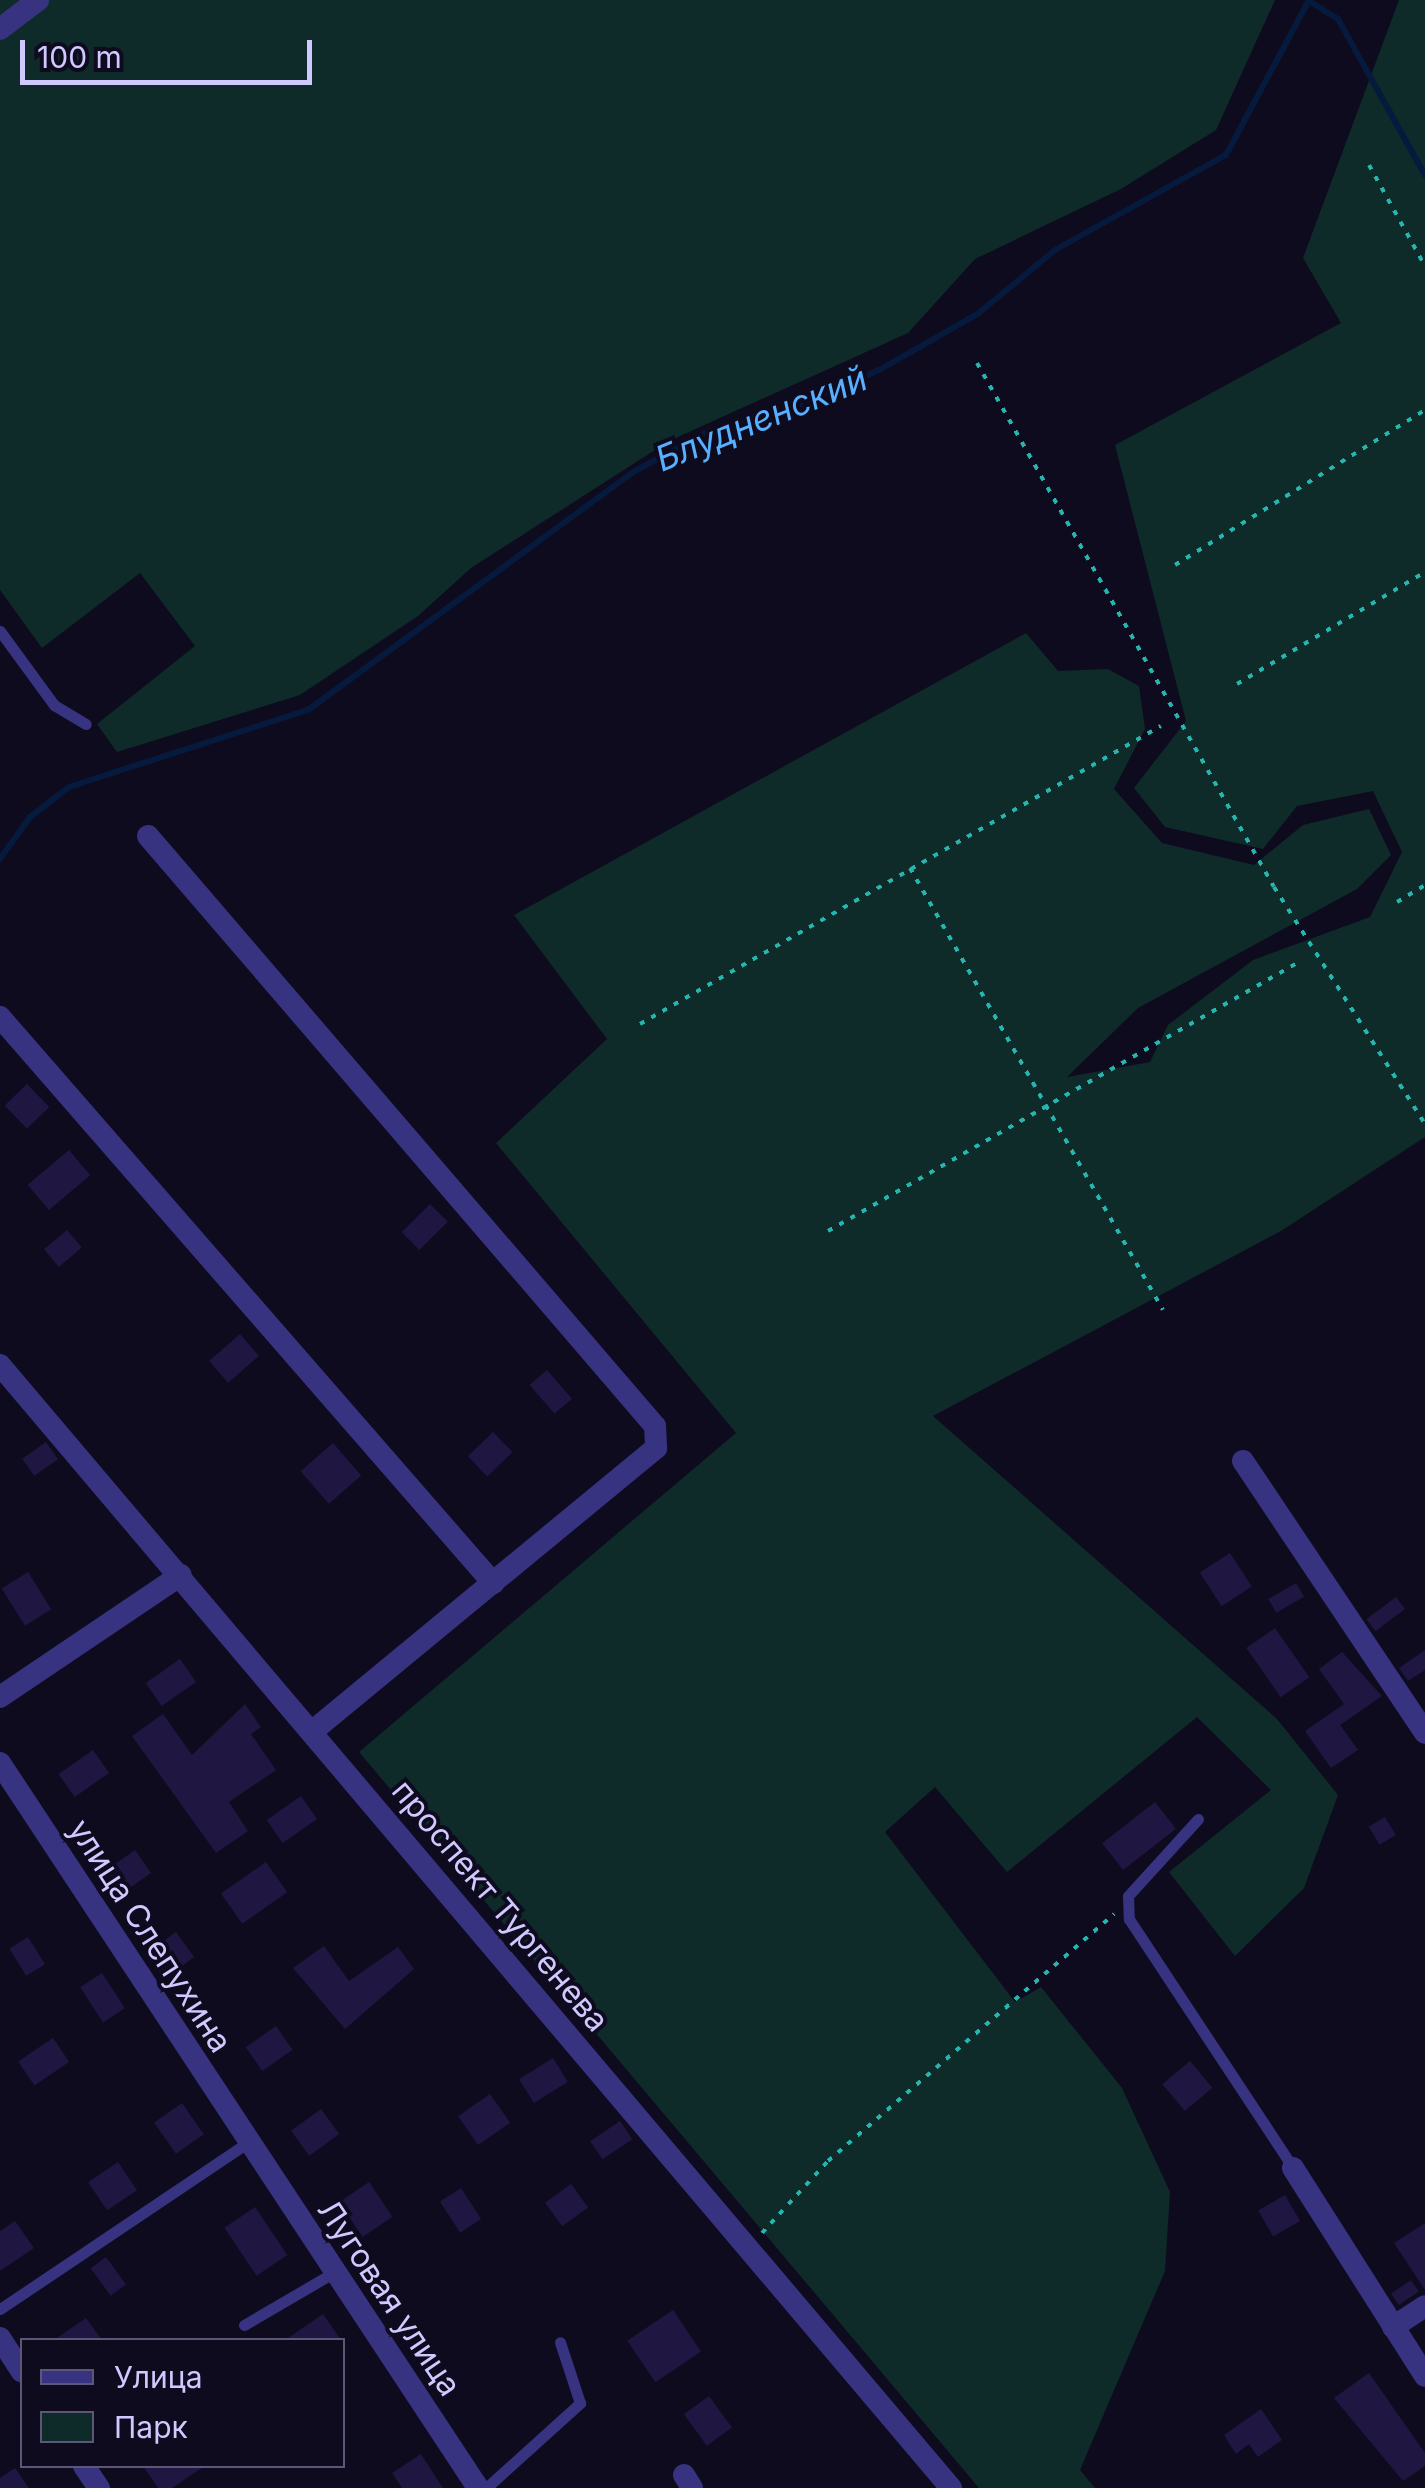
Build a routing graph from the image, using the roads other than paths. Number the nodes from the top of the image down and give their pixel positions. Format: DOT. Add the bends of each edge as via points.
graph roads {
  1 [pos="38,0"];
  2 [pos="0,30"];
  3 [pos="0,632"];
  4 [pos="86,724"];
  5 [pos="148,836"];
  6 [pos="0,1017"];
  7 [pos="0,1365"];
  8 [pos="1243,1460"];
  9 [pos="181,1576"];
  10 [pos="493,1583"];
  11 [pos="0,1697"];
  12 [pos="312,1732"];
  13 [pos="1425,1733"];
  14 [pos="0,1763"];
  15 [pos="1198,1819"];
  16 [pos="246,2144"];
  17 [pos="1292,2168"];
  18 [pos="333,2273"];
  19 [pos="1425,2306"];
  20 [pos="0,2309"];
  21 [pos="244,2325"];
  22 [pos="1393,2327"];
  23 [pos="0,2338"];
  24 [pos="560,2342"];
  25 [pos="20,2369"];
  26 [pos="1425,2376"];
  27 [pos="478,2488"];
  28 [pos="486,2488"];
  29 [pos="952,2488"];
  1 -- 2 [label="street"];
  3 -- 4 [label="lane" via="54,705"];
  5 -- 10 [label="street" via="655,1426 656,1448"];
  6 -- 10 [label="street"];
  7 -- 9 [label="street, проспект Тургенева"];
  8 -- 13 [label="street"];
  9 -- 11 [label="street"];
  9 -- 12 [label="street, проспект Тургенева"];
  10 -- 12 [label="street"];
  12 -- 29 [label="street, проспект Тургенева"];
  14 -- 16 [label="street, улица Слепухина"];
  15 -- 17 [label="lane" via="1128,1903 1130,1919"];
  16 -- 18 [label="street, Луговая улица"];
  16 -- 20 [label="lane"];
  17 -- 22 [label="street"];
  18 -- 21 [label="lane"];
  18 -- 27 [label="street, Луговая улица"];
  19 -- 22 [label="street"];
  22 -- 26 [label="street"];
  23 -- 25 [label="street"];
  24 -- 28 [label="lane" via="580,2403"];
}
